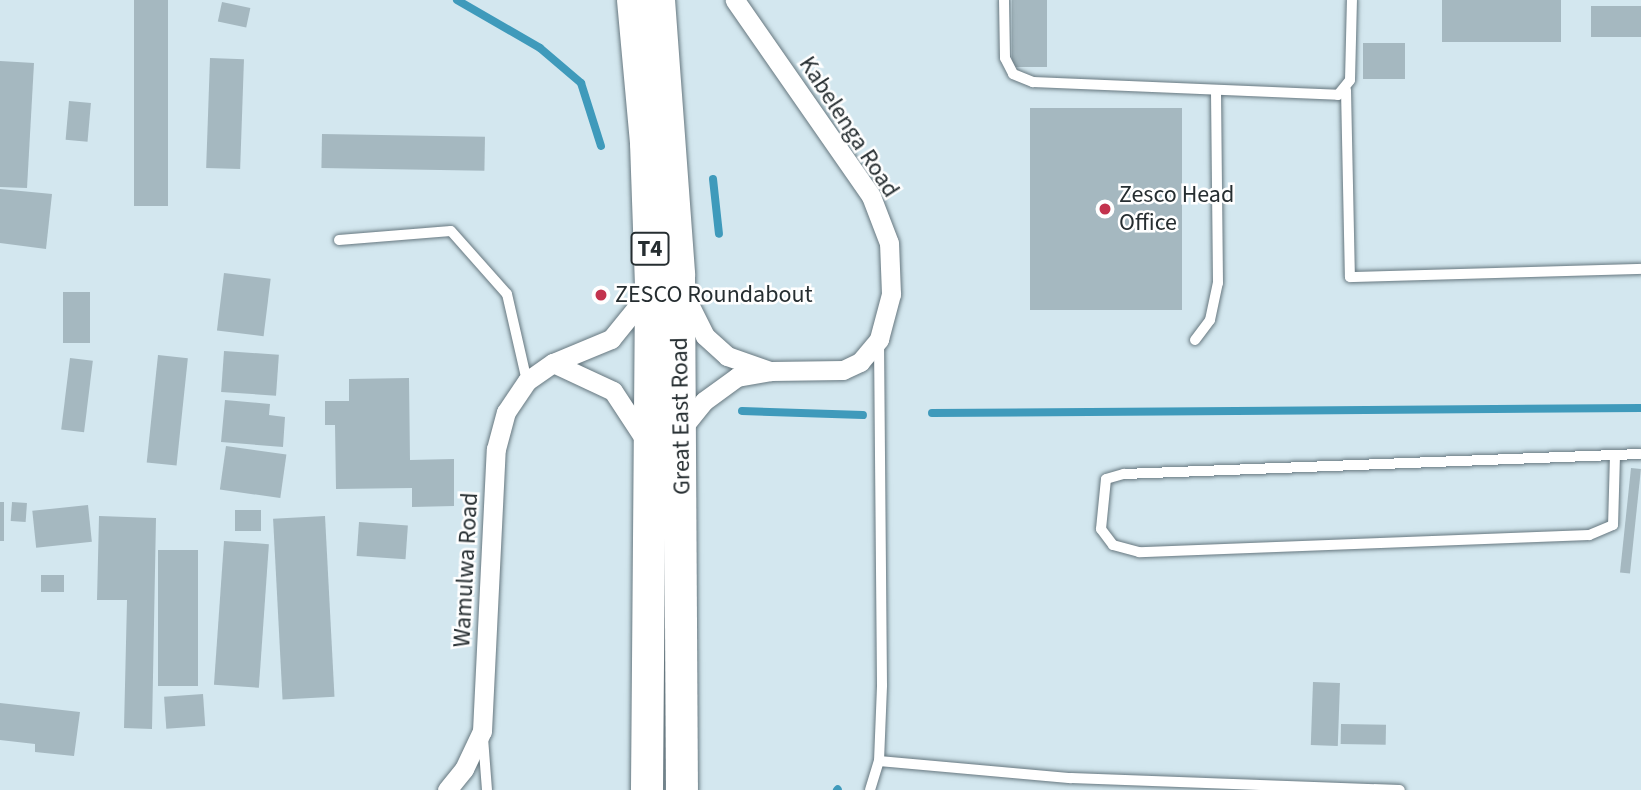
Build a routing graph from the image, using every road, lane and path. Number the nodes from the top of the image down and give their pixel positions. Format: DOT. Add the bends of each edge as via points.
graph roads {
  1 [pos="633,0"];
  2 [pos="659,0"];
  3 [pos="735,0"];
  4 [pos="1004,0"];
  5 [pos="1352,0"];
  6 [pos="1216,90"];
  7 [pos="1346,90"];
  8 [pos="339,240"];
  9 [pos="1641,269"];
  10 [pos="679,275"];
  11 [pos="651,289"];
  12 [pos="879,339"];
  13 [pos="1195,340"];
  14 [pos="553,363"];
  15 [pos="771,371"];
  16 [pos="527,381"];
  17 [pos="683,427"];
  18 [pos="649,447"];
  19 [pos="1641,454"];
  20 [pos="1615,455"];
  21 [pos="482,731"];
  22 [pos="879,761"];
  23 [pos="446,790"];
  24 [pos="487,790"];
  25 [pos="647,790"];
  26 [pos="682,790"];
  27 [pos="870,790"];
  28 [pos="1400,790"];
  1 -- 11 [label="main road, Great East Road / T4" via="646,143"];
  2 -- 10 [label="main road, Great East Road / T4"];
  3 -- 12 [label="street, Kabelenga Road" via="871,196 889,243 891,294"];
  4 -- 6 [label="lane" via="1004,58 1018,78"];
  5 -- 7 [label="lane"];
  6 -- 7 [label="lane" via="1338,95"];
  6 -- 13 [label="lane" via="1218,284 1210,320"];
  7 -- 9 [label="lane" via="1350,277"];
  8 -- 16 [label="lane" via="451,231 507,294"];
  10 -- 15 [label="street, Kabelenga Road" via="692,317 705,336 727,356"];
  10 -- 17 [label="main road, Great East Road / T4"];
  11 -- 14 [label="street, Wamulwa Road" via="611,339"];
  11 -- 18 [label="main road, Great East Road / T4"];
  12 -- 15 [label="street, Kabelenga Road" via="860,362 843,370"];
  12 -- 22 [label="lane"];
  14 -- 16 [label="street, Wamulwa Road"];
  14 -- 18 [label="street" via="612,391"];
  15 -- 17 [label="street, Kabelenga Road" via="724,384"];
  16 -- 21 [label="street, Wamulwa Road" via="506,412 496,449"];
  17 -- 26 [label="main road, Great East Road / T4"];
  18 -- 25 [label="main road, Great East Road / T4"];
  19 -- 20 [label="lane"];
  20 -- 20 [label="lane" via="1613,525 1589,535 1139,552 1113,545 1101,529 1106,479 1124,474"];
  21 -- 23 [label="street, Wamulwa Road" via="464,769"];
  21 -- 24 [label="lane"];
  22 -- 27 [label="lane"];
  22 -- 28 [label="lane" via="1071,778"];
}
